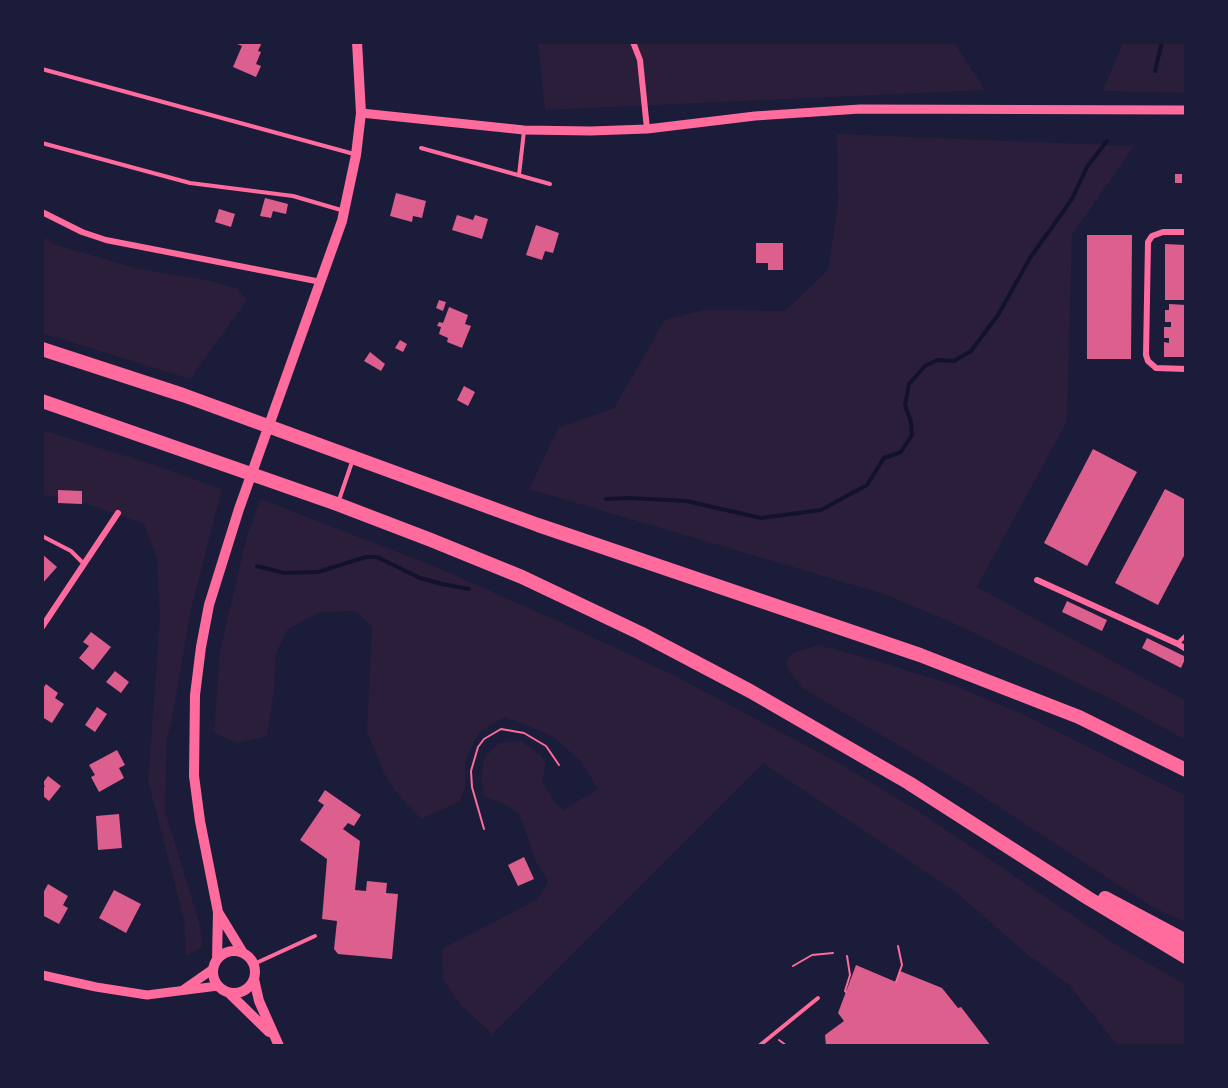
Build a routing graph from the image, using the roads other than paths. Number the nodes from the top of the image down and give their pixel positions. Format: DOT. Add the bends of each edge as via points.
graph roads {
  1 [pos="357,42"];
  2 [pos="633,42"];
  3 [pos="42,69"];
  4 [pos="1186,110"];
  5 [pos="361,112"];
  6 [pos="647,129"];
  7 [pos="524,130"];
  8 [pos="42,143"];
  9 [pos="421,148"];
  10 [pos="356,155"];
  11 [pos="519,175"];
  12 [pos="550,183"];
  13 [pos="345,211"];
  14 [pos="42,212"];
  15 [pos="1186,232"];
  16 [pos="321,282"];
  17 [pos="42,349"];
  18 [pos="1186,369"];
  19 [pos="42,401"];
  20 [pos="354,458"];
  21 [pos="337,504"];
  22 [pos="118,513"];
  23 [pos="42,536"];
  24 [pos="84,564"];
  25 [pos="1037,580"];
  26 [pos="42,627"];
  27 [pos="1186,635"];
  28 [pos="1178,644"];
  29 [pos="1186,649"];
  30 [pos="1186,770"];
  31 [pos="998,839"];
  32 [pos="218,912"];
  33 [pos="315,936"];
  34 [pos="1186,941"];
  35 [pos="243,952"];
  36 [pos="1186,957"];
  37 [pos="215,964"];
  38 [pos="254,964"];
  39 [pos="42,975"];
  40 [pos="254,979"];
  41 [pos="218,986"];
  42 [pos="180,992"];
  43 [pos="229,993"];
  44 [pos="818,998"];
  45 [pos="272,1035"];
  46 [pos="279,1046"];
  47 [pos="759,1046"];
  1 -- 5 [label="main road"];
  2 -- 6 [label="street" via="640,60"];
  3 -- 10 [label="lane"];
  4 -- 6 [label="street" via="860,110 755,116"];
  5 -- 7 [label="street"];
  5 -- 10 [label="main road"];
  6 -- 7 [label="street"];
  7 -- 11 [label="lane"];
  8 -- 13 [label="lane" via="190,183 293,195"];
  9 -- 11 [label="lane"];
  10 -- 13 [label="main road"];
  11 -- 12 [label="lane"];
  13 -- 16 [label="main road"];
  14 -- 16 [label="street" via="82,232 115,242"];
  15 -- 18 [label="street" via="1152,236 1147,248 1146,355 1152,365 1162,369"];
  16 -- 32 [label="main road" via="239,508 209,605 195,695 194,776"];
  17 -- 20 [label="highway"];
  19 -- 21 [label="highway"];
  20 -- 21 [label="lane"];
  20 -- 30 [label="highway" via="970,673 1079,717"];
  21 -- 31 [label="highway" via="522,577 640,633 828,735"];
  22 -- 24 [label="street"];
  23 -- 24 [label="lane" via="71,551"];
  24 -- 26 [label="street"];
  25 -- 28 [label="street"];
  27 -- 28 [label="lane"];
  28 -- 29 [label="street"];
  31 -- 34 [label="highway"];
  31 -- 36 [label="highway"];
  32 -- 35 [label="main road"];
  32 -- 37 [label="main road"];
  33 -- 38 [label="lane"];
  35 -- 37 [label="main road" via="226,952"];
  35 -- 38 [label="main road"];
  37 -- 41 [label="main road" via="213,975"];
  37 -- 42 [label="street"];
  38 -- 40 [label="main road"];
  39 -- 42 [label="street" via="147,995"];
  40 -- 43 [label="main road" via="244,991"];
  40 -- 45 [label="main road"];
  41 -- 42 [label="street"];
  41 -- 43 [label="main road"];
  43 -- 45 [label="main road"];
  44 -- 47 [label="lane"];
  45 -- 46 [label="main road"];
}
